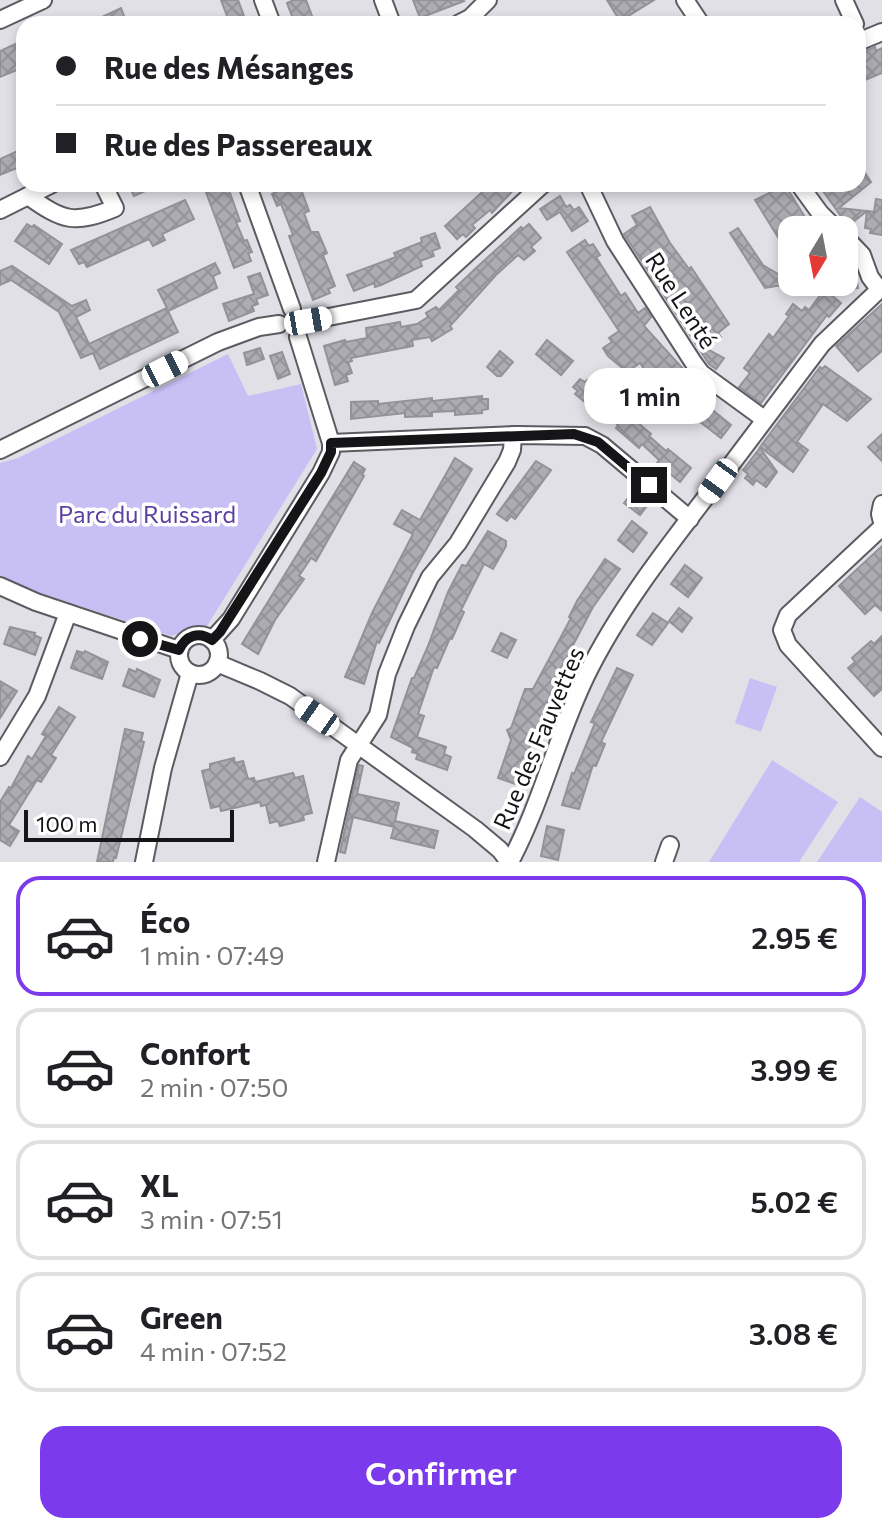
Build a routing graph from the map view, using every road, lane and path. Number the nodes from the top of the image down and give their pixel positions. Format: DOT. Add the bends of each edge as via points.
graph roads {
  1 [pos="43,0"];
  2 [pos="488,0"];
  3 [pos="472,16"];
  4 [pos="0,20"];
  5 [pos="36,192"];
  6 [pos="107,192"];
  7 [pos="250,192"];
  8 [pos="534,192"];
  9 [pos="592,192"];
  10 [pos="805,192"];
  11 [pos="28,196"];
  12 [pos="0,210"];
  13 [pos="823,216"];
  14 [pos="858,251"];
  15 [pos="881,288"];
  16 [pos="292,309"];
  17 [pos="308,321"];
  18 [pos="279,324"];
  19 [pos="298,337"];
  20 [pos="764,419"];
  21 [pos="513,435"];
  22 [pos="331,443"];
  23 [pos="0,450"];
  24 [pos="882,504"];
  25 [pos="690,519"];
  26 [pos="882,525"];
  27 [pos="0,586"];
  28 [pos="68,613"];
  29 [pos="212,640"];
  30 [pos="179,650"];
  31 [pos="217,663"];
  32 [pos="190,673"];
  33 [pos="359,745"];
  34 [pos="882,748"];
  35 [pos="0,757"];
  36 [pos="670,845"];
  37 [pos="144,862"];
  38 [pos="326,862"];
  39 [pos="510,862"];
  40 [pos="664,862"];
  1 -- 4 [label="street"];
  2 -- 3 [label="street"];
  5 -- 11 [label="street"];
  6 -- 11 [label="street" via="115,208 85,219 57,215"];
  7 -- 16 [label="street"];
  8 -- 17 [label="street" via="411,302"];
  9 -- 20 [label="street, Rue Lenté" via="615,241 701,373"];
  10 -- 13 [label="street"];
  11 -- 12 [label="street"];
  14 -- 15 [label="street"];
  15 -- 20 [label="street, Rue des Fauvettes" via="828,336"];
  16 -- 17 [label="street"];
  16 -- 18 [label="street"];
  17 -- 19 [label="street"];
  18 -- 19 [label="street" via="284,334"];
  18 -- 23 [label="street" via="218,342"];
  19 -- 22 [label="street"];
  20 -- 25 [label="street, Rue des Fauvettes"];
  21 -- 22 [label="street"];
  21 -- 25 [label="street" via="589,437"];
  21 -- 33 [label="street" via="509,458 485,500 423,589 387,674 378,715"];
  22 -- 29 [label="street" via="321,473 231,619"];
  24 -- 26 [label="street"];
  25 -- 39 [label="street, Rue des Fauvettes" via="597,655"];
  26 -- 34 [label="street" via="788,615 782,630 788,645"];
  27 -- 28 [label="street"];
  28 -- 30 [label="street"];
  28 -- 35 [label="street" via="37,696"];
  29 -- 30 [label="street" via="192,636"];
  29 -- 31 [label="street"];
  30 -- 32 [label="street" via="181,665"];
  31 -- 32 [label="street" via="206,674"];
  31 -- 33 [label="street" via="284,693"];
  32 -- 37 [label="street"];
  33 -- 38 [label="street" via="348,764"];
  33 -- 39 [label="street" via="475,829"];
  36 -- 40 [label="street"];
}
